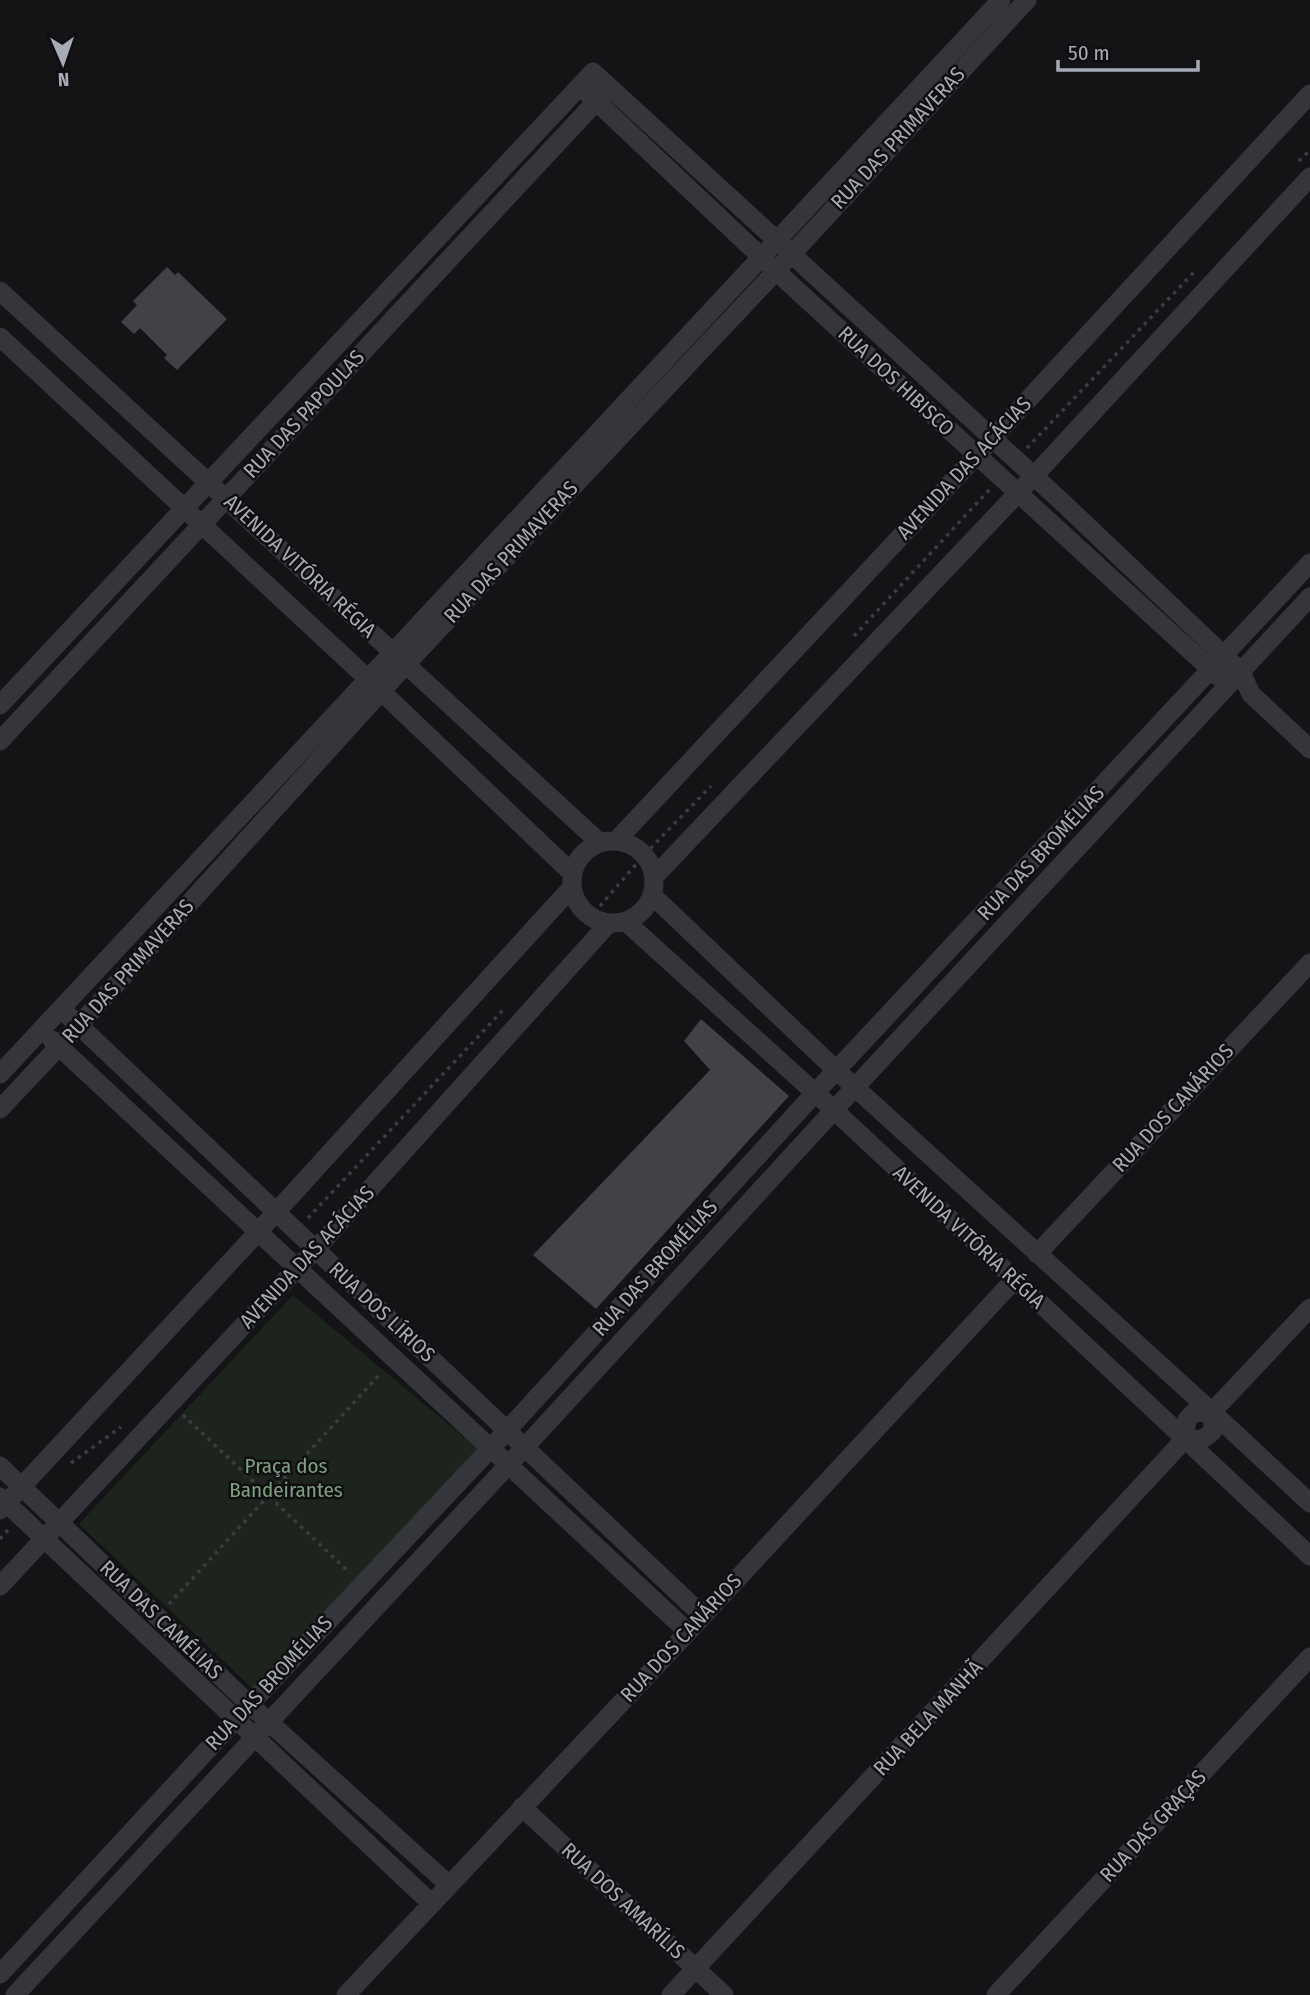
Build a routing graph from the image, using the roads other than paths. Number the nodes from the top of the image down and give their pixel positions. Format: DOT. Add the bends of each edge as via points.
graph roads {
  1 [pos="1001,0"];
  2 [pos="1027,0"];
  3 [pos="587,79"];
  4 [pos="603,94"];
  5 [pos="1310,94"];
  6 [pos="1310,177"];
  7 [pos="784,247"];
  8 [pos="769,264"];
  9 [pos="0,291"];
  10 [pos="0,337"];
  11 [pos="991,438"];
  12 [pos="976,456"];
  13 [pos="1033,477"];
  14 [pos="208,482"];
  15 [pos="1018,492"];
  16 [pos="226,498"];
  17 [pos="184,508"];
  18 [pos="201,525"];
  19 [pos="1310,563"];
  20 [pos="1310,597"];
  21 [pos="399,658"];
  22 [pos="1218,663"];
  23 [pos="1235,679"];
  24 [pos="375,685"];
  25 [pos="0,705"];
  26 [pos="0,741"];
  27 [pos="1310,749"];
  28 [pos="607,841"];
  29 [pos="572,880"];
  30 [pos="653,886"];
  31 [pos="617,922"];
  32 [pos="1310,962"];
  33 [pos="61,1008"];
  34 [pos="79,1025"];
  35 [pos="41,1029"];
  36 [pos="60,1046"];
  37 [pos="837,1071"];
  38 [pos="0,1074"];
  39 [pos="856,1087"];
  40 [pos="815,1093"];
  41 [pos="0,1109"];
  42 [pos="834,1110"];
  43 [pos="276,1212"];
  44 [pos="258,1232"];
  45 [pos="316,1249"];
  46 [pos="1037,1254"];
  47 [pos="297,1268"];
  48 [pos="1014,1280"];
  49 [pos="1310,1308"];
  50 [pos="1212,1412"];
  51 [pos="508,1430"];
  52 [pos="1184,1440"];
  53 [pos="525,1447"];
  54 [pos="491,1448"];
  55 [pos="508,1464"];
  56 [pos="0,1466"];
  57 [pos="22,1486"];
  58 [pos="2,1503"];
  59 [pos="1310,1503"];
  60 [pos="59,1522"];
  61 [pos="44,1539"];
  62 [pos="1310,1556"];
  63 [pos="0,1586"];
  64 [pos="703,1616"];
  65 [pos="688,1632"];
  66 [pos="1310,1657"];
  67 [pos="249,1704"];
  68 [pos="234,1720"];
  69 [pos="268,1721"];
  70 [pos="254,1737"];
  71 [pos="522,1807"];
  72 [pos="449,1885"];
  73 [pos="432,1904"];
  74 [pos="696,1968"];
  75 [pos="0,1974"];
  76 [pos="15,1995"];
  77 [pos="346,1995"];
  78 [pos="671,1995"];
  79 [pos="724,1995"];
  80 [pos="996,1995"];
  1 -- 7 [label="street, RUA DAS PRIMAVERAS"];
  2 -- 7 [label="street, RUA DAS PRIMAVERAS"];
  3 -- 4 [label="street, RUA DOS HIBISCO"];
  3 -- 14 [label="street, RUA DAS PAPOULAS"];
  4 -- 7 [label="street, RUA DOS HIBISCO"];
  4 -- 8 [label="street, RUA DOS HIBISCO"];
  4 -- 16 [label="street, RUA DAS PAPOULAS"];
  5 -- 11 [label="street, AVENIDA DAS ACÁCIAS"];
  6 -- 13 [label="street"];
  7 -- 8 [label="street, RUA DAS PRIMAVERAS"];
  7 -- 11 [label="street, RUA DOS HIBISCO"];
  8 -- 12 [label="street, RUA DOS HIBISCO"];
  8 -- 21 [label="street, RUA DAS PRIMAVERAS"];
  9 -- 14 [label="street, AVENIDA VITÓRIA RÉGIA"];
  10 -- 17 [label="street, AVENIDA VITÓRIA RÉGIA"];
  11 -- 12 [label="street, AVENIDA DAS ACÁCIAS"];
  11 -- 13 [label="street, RUA DOS HIBISCO"];
  12 -- 15 [label="street, RUA DOS HIBISCO"];
  12 -- 28 [label="street, AVENIDA DAS ACÁCIAS"];
  13 -- 15 [label="street"];
  13 -- 22 [label="street, RUA DOS HIBISCO"];
  14 -- 16 [label="street, AVENIDA VITÓRIA RÉGIA"];
  14 -- 17 [label="street, RUA DAS PAPOULAS"];
  15 -- 22 [label="street, RUA DOS HIBISCO"];
  15 -- 30 [label="street"];
  16 -- 18 [label="street, RUA DAS PAPOULAS"];
  16 -- 21 [label="street, AVENIDA VITÓRIA RÉGIA"];
  17 -- 18 [label="street, AVENIDA VITÓRIA RÉGIA"];
  17 -- 25 [label="street, RUA DAS PAPOULAS"];
  18 -- 24 [label="street, AVENIDA VITÓRIA RÉGIA"];
  18 -- 26 [label="street, RUA DAS PAPOULAS"];
  19 -- 22 [label="street, RUA DAS BROMÉLIAS"];
  20 -- 23 [label="street, RUA DAS BROMÉLIAS"];
  21 -- 24 [label="street, RUA DAS PRIMAVERAS"];
  21 -- 28 [label="street, AVENIDA VITÓRIA RÉGIA"];
  22 -- 23 [label="street, RUA DOS HIBISCO"];
  22 -- 37 [label="street, RUA DAS BROMÉLIAS"];
  23 -- 27 [label="street, RUA DOS HIBISCO"];
  23 -- 39 [label="street, RUA DAS BROMÉLIAS"];
  24 -- 29 [label="street, AVENIDA VITÓRIA RÉGIA"];
  24 -- 33 [label="street, RUA DAS PRIMAVERAS"];
  24 -- 34 [label="street, RUA DAS PRIMAVERAS"];
  28 -- 29 [label="street" via="577,861"];
  28 -- 30 [label="street" via="626,843 644,855"];
  29 -- 31 [label="street" via="575,899 590,917"];
  29 -- 43 [label="street"];
  30 -- 31 [label="street" via="646,906"];
  30 -- 37 [label="street, AVENIDA VITÓRIA RÉGIA"];
  31 -- 40 [label="street, AVENIDA VITÓRIA RÉGIA"];
  31 -- 45 [label="street, AVENIDA DAS ACÁCIAS"];
  32 -- 46 [label="street, RUA DOS CANÁRIOS"];
  33 -- 34 [label="street, RUA DOS LÍRIOS"];
  33 -- 35 [label="street, RUA DAS PRIMAVERAS"];
  34 -- 36 [label="street, RUA DAS PRIMAVERAS"];
  34 -- 43 [label="street, RUA DOS LÍRIOS"];
  35 -- 36 [label="street, RUA DOS LÍRIOS"];
  35 -- 38 [label="street, RUA DAS PRIMAVERAS"];
  36 -- 41 [label="street, RUA DAS PRIMAVERAS"];
  36 -- 44 [label="street, RUA DOS LÍRIOS"];
  37 -- 39 [label="street, AVENIDA VITÓRIA RÉGIA"];
  37 -- 40 [label="street, RUA DAS BROMÉLIAS"];
  39 -- 42 [label="street, RUA DAS BROMÉLIAS"];
  39 -- 46 [label="street, AVENIDA VITÓRIA RÉGIA"];
  40 -- 42 [label="street, AVENIDA VITÓRIA RÉGIA"];
  40 -- 51 [label="street, RUA DAS BROMÉLIAS"];
  42 -- 48 [label="street, AVENIDA VITÓRIA RÉGIA"];
  42 -- 53 [label="street, RUA DAS BROMÉLIAS"];
  43 -- 44 [label="street"];
  43 -- 45 [label="street, RUA DOS LÍRIOS"];
  44 -- 47 [label="street, RUA DOS LÍRIOS"];
  44 -- 57 [label="street"];
  45 -- 47 [label="street, AVENIDA DAS ACÁCIAS"];
  45 -- 51 [label="street, RUA DOS LÍRIOS"];
  46 -- 48 [label="street" via="1017,1254 1010,1269"];
  46 -- 50 [label="street, AVENIDA VITÓRIA RÉGIA"];
  47 -- 54 [label="street, RUA DOS LÍRIOS"];
  47 -- 60 [label="street, AVENIDA DAS ACÁCIAS"];
  48 -- 52 [label="street, AVENIDA VITÓRIA RÉGIA"];
  48 -- 64 [label="street, RUA DOS CANÁRIOS"];
  49 -- 50 [label="street"];
  50 -- 52 [label="street, RUA BELA MANHÃ" via="1194,1413 1187,1420"];
  50 -- 59 [label="street, AVENIDA VITÓRIA RÉGIA"];
  51 -- 53 [label="street, RUA DOS LÍRIOS"];
  51 -- 54 [label="street, RUA DAS BROMÉLIAS"];
  52 -- 62 [label="street, AVENIDA VITÓRIA RÉGIA"];
  52 -- 74 [label="street, RUA BELA MANHÃ"];
  53 -- 55 [label="street, RUA DAS BROMÉLIAS"];
  53 -- 64 [label="street, RUA DOS LÍRIOS"];
  54 -- 55 [label="street, RUA DOS LÍRIOS"];
  54 -- 67 [label="street, RUA DAS BROMÉLIAS"];
  55 -- 65 [label="street, RUA DOS LÍRIOS"];
  55 -- 69 [label="street, RUA DAS BROMÉLIAS"];
  56 -- 57 [label="street, RUA DAS CAMÉLIAS"];
  57 -- 58 [label="street"];
  57 -- 60 [label="street, RUA DAS CAMÉLIAS"];
  58 -- 61 [label="street, RUA DAS CAMÉLIAS"];
  60 -- 61 [label="street, AVENIDA DAS ACÁCIAS"];
  60 -- 67 [label="street, RUA DAS CAMÉLIAS"];
  61 -- 63 [label="street, AVENIDA DAS ACÁCIAS"];
  61 -- 68 [label="street, RUA DAS CAMÉLIAS"];
  64 -- 65 [label="street, RUA DOS CANÁRIOS"];
  65 -- 71 [label="street, RUA DOS CANÁRIOS"];
  66 -- 80 [label="street, RUA DAS GRAÇAS"];
  67 -- 68 [label="street, RUA DAS BROMÉLIAS"];
  67 -- 69 [label="street, RUA DAS CAMÉLIAS"];
  68 -- 70 [label="street, RUA DAS CAMÉLIAS"];
  68 -- 75 [label="street, RUA DAS BROMÉLIAS"];
  69 -- 70 [label="street, RUA DAS BROMÉLIAS"];
  69 -- 72 [label="street, RUA DAS CAMÉLIAS"];
  70 -- 73 [label="street, RUA DAS CAMÉLIAS"];
  70 -- 76 [label="street, RUA DAS BROMÉLIAS"];
  71 -- 72 [label="street, RUA DOS CANÁRIOS"];
  71 -- 74 [label="street, RUA DOS AMARÍLIS"];
  72 -- 73 [label="street, RUA DOS CANÁRIOS"];
  73 -- 77 [label="street, RUA DOS CANÁRIOS"];
  74 -- 78 [label="street, RUA BELA MANHÃ"];
  74 -- 79 [label="street, RUA DOS AMARÍLIS"];
}
